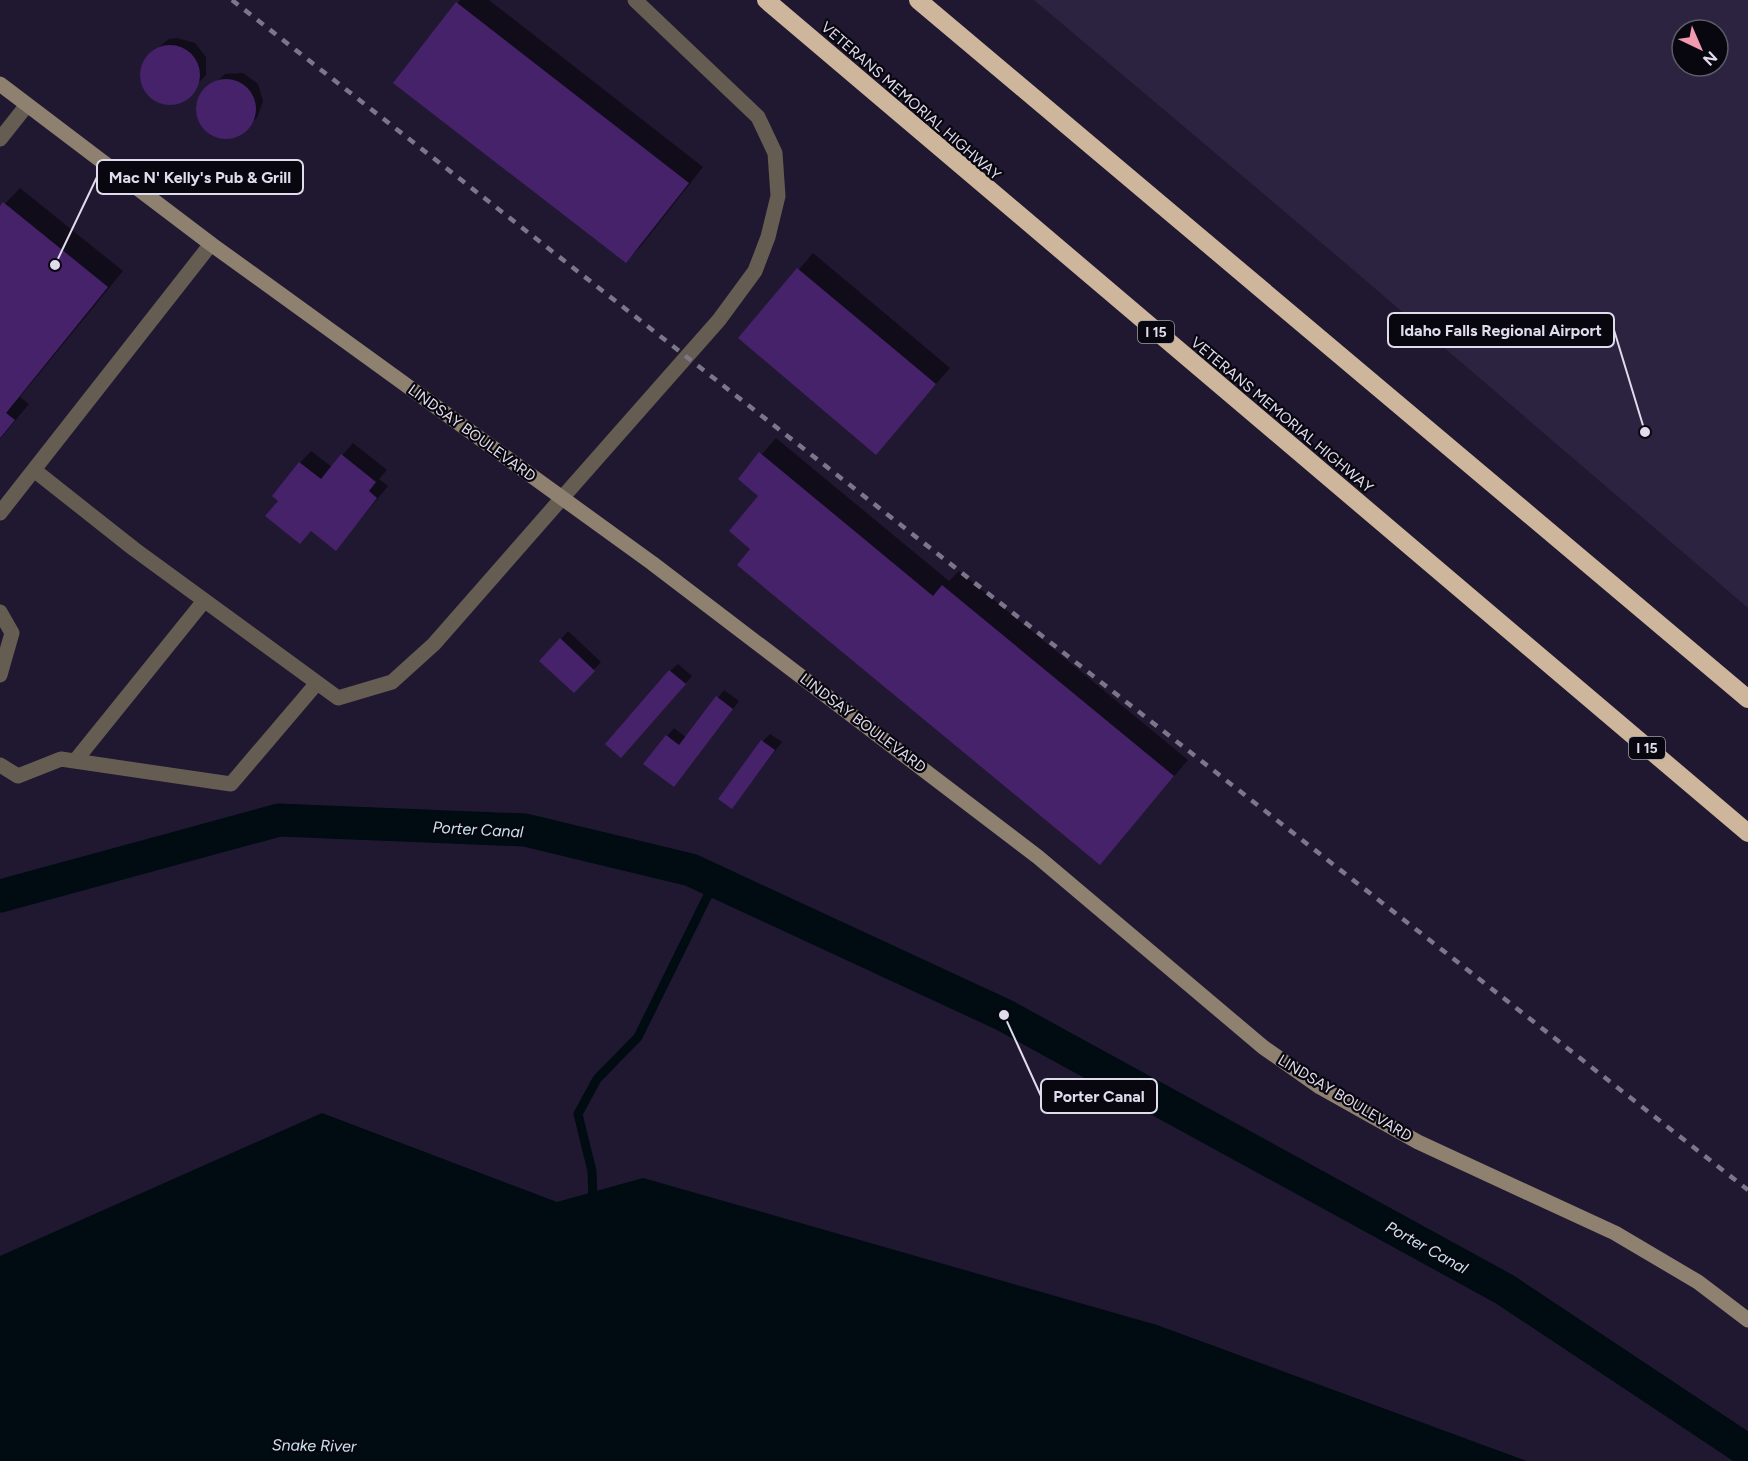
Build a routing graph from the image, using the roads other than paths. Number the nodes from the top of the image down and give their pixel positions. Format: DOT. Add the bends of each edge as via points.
graph roads {
  1 [pos="636,0"];
  2 [pos="766,0"];
  3 [pos="918,0"];
  4 [pos="0,84"];
  5 [pos="27,105"];
  6 [pos="0,139"];
  7 [pos="211,244"];
  8 [pos="34,470"];
  9 [pos="562,498"];
  10 [pos="0,513"];
  11 [pos="204,601"];
  12 [pos="0,612"];
  13 [pos="0,675"];
  14 [pos="317,683"];
  15 [pos="1748,699"];
  16 [pos="75,761"];
  17 [pos="0,765"];
  18 [pos="1748,833"];
  19 [pos="1748,1320"];
  1 -- 9 [label="street" via="758,117 775,153 778,196 768,237 749,279 719,320"];
  2 -- 18 [label="highway, VETERANS MEMORIAL HIGHWAY / I 15"];
  3 -- 15 [label="highway"];
  4 -- 5 [label="street, LINDSAY BOULEVARD"];
  5 -- 6 [label="street"];
  5 -- 7 [label="street, LINDSAY BOULEVARD"];
  7 -- 8 [label="street"];
  7 -- 9 [label="street, LINDSAY BOULEVARD"];
  8 -- 10 [label="street"];
  8 -- 11 [label="street"];
  9 -- 14 [label="street" via="434,644 392,682 338,698"];
  9 -- 19 [label="street, LINDSAY BOULEVARD" via="1038,857 1263,1047 1320,1086 1418,1142 1615,1233 1698,1282"];
  11 -- 14 [label="street"];
  11 -- 16 [label="street"];
  12 -- 13 [label="street" via="12,633"];
  14 -- 16 [label="street" via="231,784"];
  16 -- 17 [label="street" via="61,759 18,776"];
}
